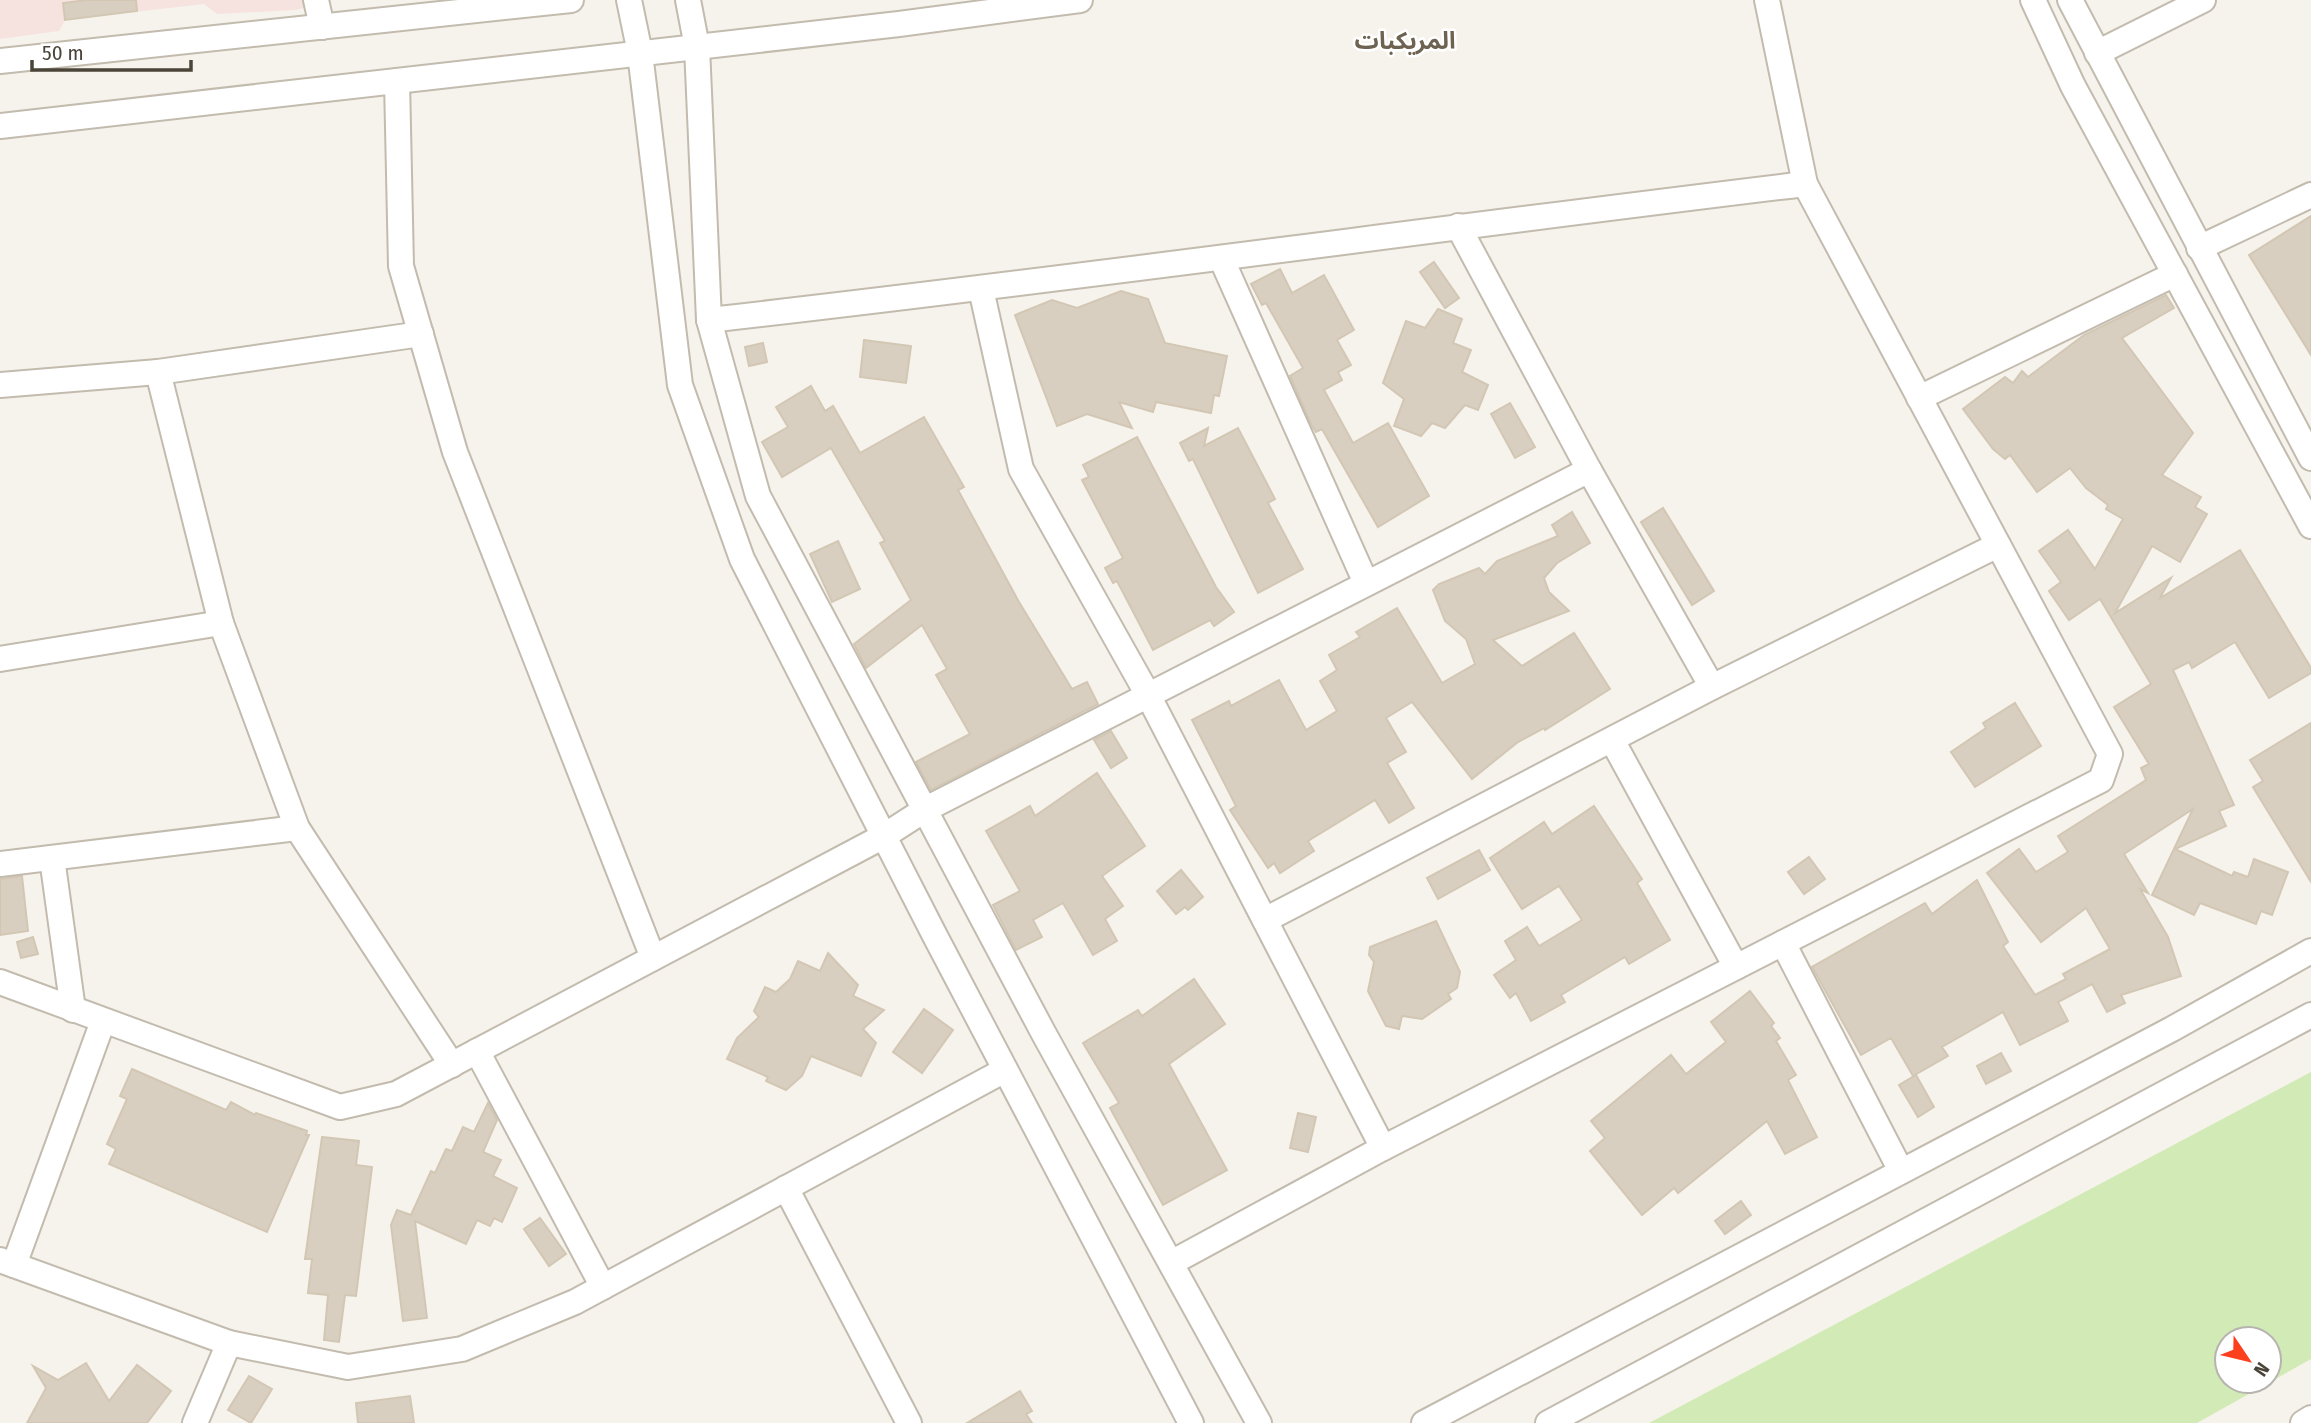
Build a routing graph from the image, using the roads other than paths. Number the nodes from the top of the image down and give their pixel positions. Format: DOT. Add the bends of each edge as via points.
graph roads {
  1 [pos="316,0"];
  2 [pos="571,0"];
  3 [pos="629,0"];
  4 [pos="688,0"];
  5 [pos="1080,0"];
  6 [pos="1768,0"];
  7 [pos="2033,0"];
  8 [pos="2070,0"];
  9 [pos="2203,0"];
  10 [pos="323,27"];
  11 [pos="697,47"];
  12 [pos="640,53"];
  13 [pos="2097,53"];
  14 [pos="0,61"];
  15 [pos="397,81"];
  16 [pos="0,126"];
  17 [pos="1805,184"];
  18 [pos="2311,195"];
  19 [pos="1458,226"];
  20 [pos="2199,248"];
  21 [pos="1222,260"];
  22 [pos="2175,274"];
  23 [pos="981,289"];
  24 [pos="709,320"];
  25 [pos="421,334"];
  26 [pos="158,372"];
  27 [pos="0,385"];
  28 [pos="1919,398"];
  29 [pos="2304,428"];
  30 [pos="2311,458"];
  31 [pos="1589,470"];
  32 [pos="2311,526"];
  33 [pos="1998,545"];
  34 [pos="1366,583"];
  35 [pos="221,623"];
  36 [pos="0,659"];
  37 [pos="1712,687"];
  38 [pos="1148,695"];
  39 [pos="1612,740"];
  40 [pos="926,809"];
  41 [pos="297,828"];
  42 [pos="884,836"];
  43 [pos="52,858"];
  44 [pos="0,864"];
  45 [pos="1265,920"];
  46 [pos="1783,943"];
  47 [pos="2311,951"];
  48 [pos="653,958"];
  49 [pos="1736,967"];
  50 [pos="0,982"];
  51 [pos="73,1010"];
  52 [pos="2311,1015"];
  53 [pos="103,1021"];
  54 [pos="477,1051"];
  55 [pos="452,1065"];
  56 [pos="1005,1070"];
  57 [pos="1383,1148"];
  58 [pos="1901,1171"];
  59 [pos="786,1188"];
  60 [pos="7,1263"];
  61 [pos="1171,1263"];
  62 [pos="603,1287"];
  63 [pos="229,1343"];
  64 [pos="2311,1418"];
  65 [pos="907,1422"];
  66 [pos="195,1423"];
  67 [pos="1191,1423"];
  68 [pos="1259,1423"];
  69 [pos="1424,1423"];
  70 [pos="1548,1423"];
  71 [pos="2303,1423"];
  1 -- 10 [label="street"];
  2 -- 10 [label="street"];
  3 -- 12 [label="street"];
  4 -- 11 [label="street"];
  5 -- 11 [label="street"];
  6 -- 17 [label="street"];
  7 -- 22 [label="street" via="2073,86"];
  8 -- 13 [label="street"];
  9 -- 13 [label="street"];
  10 -- 14 [label="street"];
  11 -- 12 [label="street"];
  11 -- 24 [label="street"];
  12 -- 15 [label="street"];
  12 -- 42 [label="street" via="680,385 742,559"];
  13 -- 20 [label="street"];
  15 -- 16 [label="street"];
  15 -- 25 [label="street" via="401,266"];
  17 -- 19 [label="street"];
  17 -- 28 [label="street"];
  18 -- 20 [label="street"];
  19 -- 21 [label="street"];
  19 -- 31 [label="street"];
  20 -- 29 [label="street"];
  21 -- 23 [label="street"];
  21 -- 34 [label="street"];
  22 -- 28 [label="street"];
  22 -- 32 [label="street"];
  23 -- 24 [label="street"];
  23 -- 38 [label="street" via="1021,469"];
  24 -- 40 [label="street" via="758,496"];
  25 -- 26 [label="street"];
  25 -- 48 [label="street" via="455,452"];
  26 -- 27 [label="street"];
  26 -- 35 [label="street"];
  28 -- 33 [label="street"];
  29 -- 30 [label="street"];
  31 -- 34 [label="street"];
  31 -- 37 [label="street"];
  33 -- 37 [label="street"];
  33 -- 46 [label="street" via="2110,754 2101,780"];
  34 -- 38 [label="street"];
  35 -- 36 [label="street"];
  35 -- 41 [label="street"];
  37 -- 39 [label="street"];
  38 -- 40 [label="street"];
  38 -- 45 [label="street"];
  39 -- 45 [label="street"];
  39 -- 49 [label="street"];
  40 -- 42 [label="street"];
  40 -- 61 [label="street"];
  41 -- 43 [label="street"];
  41 -- 55 [label="street"];
  42 -- 48 [label="street"];
  42 -- 56 [label="street"];
  43 -- 44 [label="street"];
  43 -- 51 [label="street"];
  45 -- 57 [label="street"];
  46 -- 49 [label="street"];
  46 -- 58 [label="street"];
  47 -- 58 [label="street"];
  48 -- 54 [label="street"];
  49 -- 57 [label="street"];
  50 -- 51 [label="street"];
  51 -- 53 [label="street"];
  52 -- 70 [label="street"];
  53 -- 55 [label="street" via="340,1107 396,1094"];
  53 -- 60 [label="street"];
  54 -- 55 [label="street"];
  54 -- 62 [label="street"];
  56 -- 59 [label="street"];
  56 -- 67 [label="street"];
  57 -- 61 [label="street"];
  58 -- 69 [label="street"];
  59 -- 62 [label="street"];
  59 -- 65 [label="street"];
  60 -- 63 [label="street"];
  61 -- 68 [label="street"];
  62 -- 63 [label="street" via="462,1349 348,1367"];
  63 -- 66 [label="street"];
  64 -- 71 [label="street"];
}
